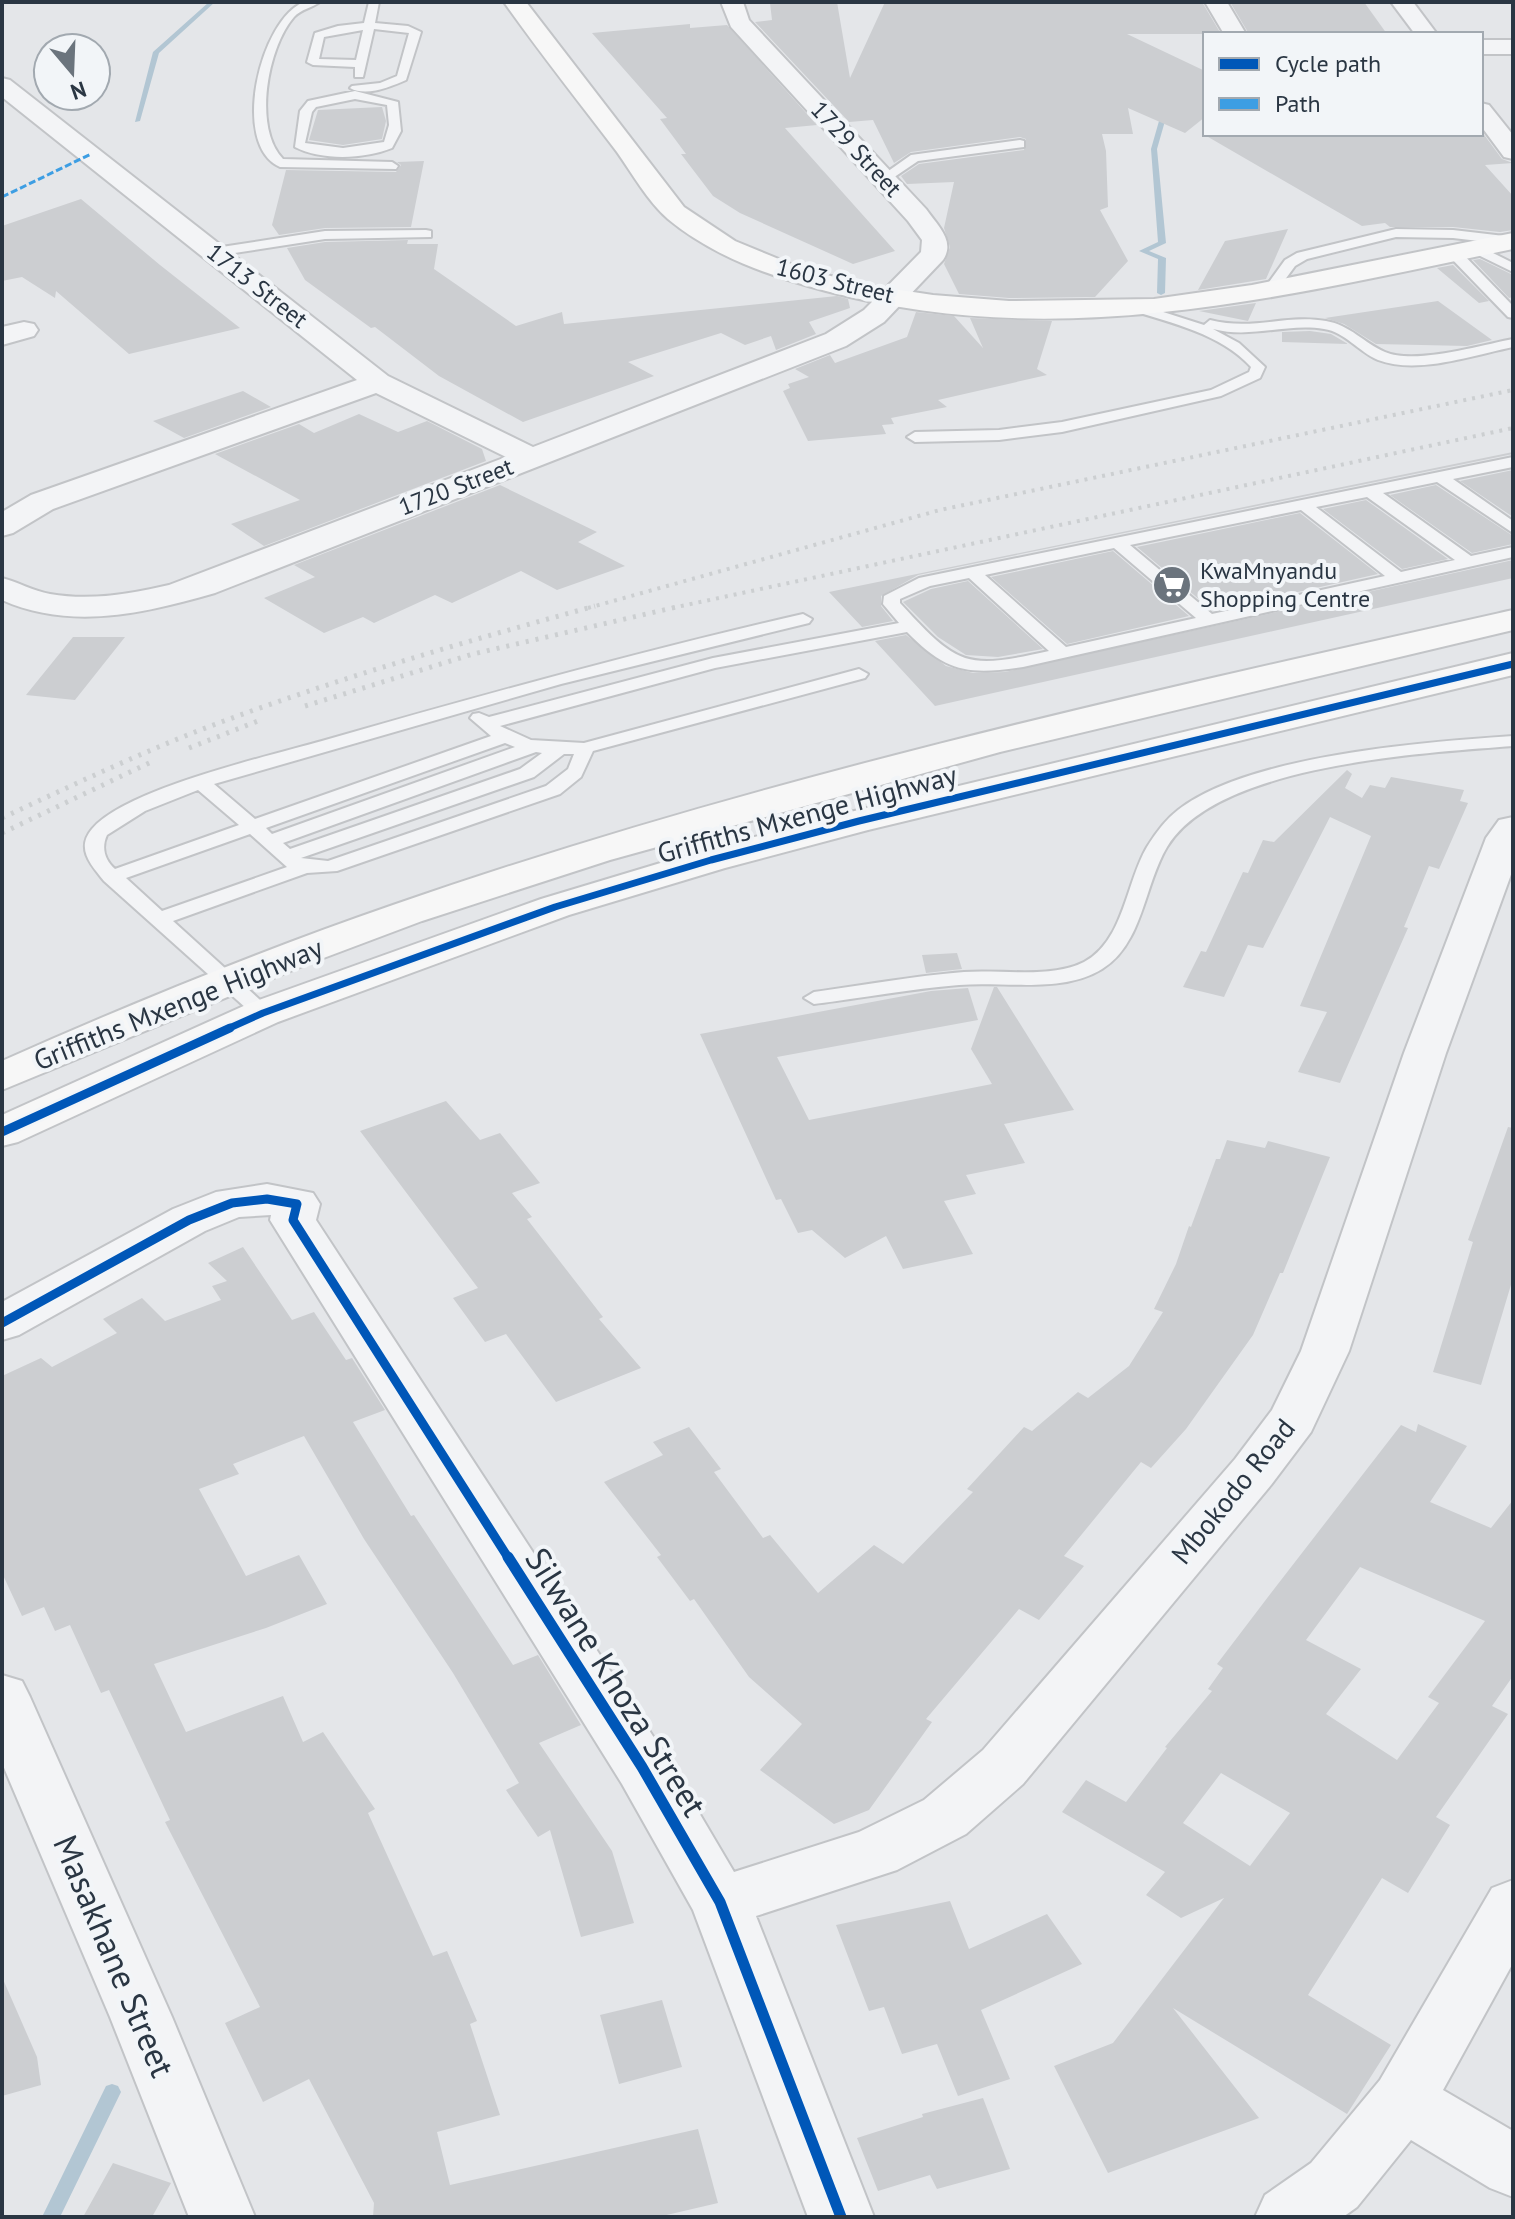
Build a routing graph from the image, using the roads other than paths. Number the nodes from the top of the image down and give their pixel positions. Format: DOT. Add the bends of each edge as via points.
graph roads {
  1 [pos="315,2"];
  2 [pos="374,2"];
  3 [pos="515,2"];
  4 [pos="732,2"];
  5 [pos="1216,2"];
  6 [pos="1402,2"];
  7 [pos="369,27"];
  8 [pos="1234,32"];
  9 [pos="1424,32"];
  10 [pos="1483,47"];
  11 [pos="1513,47"];
  12 [pos="361,64"];
  13 [pos="2,85"];
  14 [pos="356,92"];
  15 [pos="1491,119"];
  16 [pos="1020,144"];
  17 [pos="1513,152"];
  18 [pos="392,166"];
  19 [pos="883,179"];
  20 [pos="426,234"];
  21 [pos="1513,241"];
  22 [pos="1466,251"];
  23 [pos="215,252"];
  24 [pos="1513,268"];
  25 [pos="1271,289"];
  26 [pos="892,297"];
  27 [pos="1163,306"];
  28 [pos="1135,307"];
  29 [pos="1513,314"];
  30 [pos="1513,343"];
  31 [pos="378,382"];
  32 [pos="915,437"];
  33 [pos="531,458"];
  34 [pos="1512,463"];
  35 [pos="1440,477"];
  36 [pos="1369,491"];
  37 [pos="1304,505"];
  38 [pos="2,526"];
  39 [pos="1513,528"];
  40 [pos="1118,543"];
  41 [pos="1513,552"];
  42 [pos="1468,562"];
  43 [pos="973,573"];
  44 [pos="1398,578"];
  45 [pos="2,588"];
  46 [pos="803,619"];
  47 [pos="1208,620"];
  48 [pos="1513,620"];
  49 [pos="911,626"];
  50 [pos="1062,653"];
  51 [pos="1513,664"];
  52 [pos="859,674"];
  53 [pos="464,705"];
  54 [pos="485,724"];
  55 [pos="505,737"];
  56 [pos="1513,741"];
  57 [pos="530,748"];
  58 [pos="585,748"];
  59 [pos="558,750"];
  60 [pos="203,784"];
  61 [pos="250,827"];
  62 [pos="1513,828"];
  63 [pos="267,842"];
  64 [pos="296,862"];
  65 [pos="111,877"];
  66 [pos="158,919"];
  67 [pos="227,980"];
  68 [pos="814,998"];
  69 [pos="263,1013"];
  70 [pos="2,1077"];
  71 [pos="2,1132"];
  72 [pos="2,1323"];
  73 [pos="2,1697"];
  74 [pos="720,1902"];
  75 [pos="1513,1906"];
  76 [pos="1403,2101"];
  77 [pos="1513,2166"];
  78 [pos="222,2217"];
  79 [pos="841,2217"];
  80 [pos="1288,2217"];
  1 -- 18 [label="lane" via="292,12 276,40 258,109 264,143 280,163"];
  2 -- 7 [label="lane"];
  3 -- 26 [label="street, 1603 Street" via="675,212 693,227 795,274"];
  4 -- 19 [label="street, 1729 Street" via="739,22"];
  5 -- 8 [label="street"];
  6 -- 9 [label="street"];
  7 -- 12 [label="lane"];
  7 -- 12 [label="lane" via="321,32 313,62"];
  7 -- 14 [label="lane" via="407,27 415,32 402,78"];
  10 -- 11 [label="street"];
  12 -- 14 [label="lane"];
  13 -- 23 [label="street, 1713 Street"];
  14 -- 14 [label="lane" via="392,102 390,144 372,150 302,148 306,111 312,104"];
  15 -- 17 [label="street"];
  16 -- 19 [label="lane" via="915,158"];
  19 -- 26 [label="street, 1729 Street" via="935,240 934,254"];
  20 -- 23 [label="lane" via="325,235"];
  21 -- 22 [label="street, 1603 Street"];
  21 -- 25 [label="lane, 1603 Street" via="1396,233 1302,256"];
  22 -- 24 [label="lane"];
  22 -- 25 [label="street, 1603 Street"];
  22 -- 29 [label="lane"];
  23 -- 31 [label="street, 1713 Street"];
  25 -- 27 [label="street, 1603 Street"];
  26 -- 28 [label="street, 1603 Street" via="963,306"];
  26 -- 33 [label="street, 1720 Street" via="836,340"];
  27 -- 28 [label="street, 1603 Street"];
  27 -- 30 [label="lane" via="1234,331 1324,325 1346,331 1390,359"];
  28 -- 32 [label="lane" via="1182,321 1236,347 1258,367 1255,375 1216,393 1062,427"];
  31 -- 33 [label="street, 1713 Street"];
  31 -- 38 [label="street" via="42,502"];
  33 -- 45 [label="street, 1720 Street" via="162,599 113,606 56,605"];
  34 -- 35 [label="lane"];
  35 -- 36 [label="lane"];
  35 -- 39 [label="lane"];
  36 -- 37 [label="lane"];
  36 -- 42 [label="lane"];
  37 -- 40 [label="lane"];
  37 -- 44 [label="lane"];
  40 -- 43 [label="lane"];
  40 -- 47 [label="lane"];
  41 -- 42 [label="lane"];
  42 -- 44 [label="lane"];
  43 -- 49 [label="lane" via="925,582 892,596 891,604"];
  43 -- 50 [label="lane"];
  44 -- 47 [label="lane"];
  46 -- 53 [label="lane"];
  47 -- 50 [label="lane"];
  48 -- 67 [label="street, Griffiths Mxenge Highway" via="819,786 464,894"];
  49 -- 50 [label="lane" via="950,658 971,667"];
  49 -- 54 [label="lane" via="713,663"];
  51 -- 69 [label="street, Griffiths Mxenge Highway" via="711,860 555,907"];
  52 -- 58 [label="lane"];
  53 -- 54 [label="lane"];
  53 -- 60 [label="lane"];
  54 -- 55 [label="lane"];
  55 -- 57 [label="lane"];
  55 -- 61 [label="lane"];
  56 -- 68 [label="lane" via="1294,770 1231,790 1186,813 1156,848 1114,948 1096,965 1066,974 981,977"];
  57 -- 59 [label="lane"];
  57 -- 63 [label="lane"];
  58 -- 59 [label="lane"];
  58 -- 64 [label="lane" via="573,778 553,790 346,864"];
  59 -- 64 [label="lane" via="527,773"];
  60 -- 61 [label="lane"];
  60 -- 65 [label="lane" via="116,818 98,833 93,847 99,865"];
  61 -- 63 [label="lane"];
  61 -- 65 [label="lane"];
  62 -- 74 [label="street, Mbokodo Road" via="1425,1053 1325,1351 1293,1419 1003,1767 945,1817 876,1852"];
  63 -- 64 [label="lane"];
  64 -- 66 [label="lane"];
  65 -- 66 [label="lane"];
  66 -- 67 [label="lane"];
  67 -- 69 [label="lane"];
  67 -- 70 [label="street, Griffiths Mxenge Highway"];
  69 -- 71 [label="street, Griffiths Mxenge Highway"];
  72 -- 74 [label="street, Silwane Khoza Street" via="189,1220 232,1203 267,1199 297,1204 293,1220 642,1767"];
  73 -- 78 [label="street, Masakhane Street"];
  74 -- 79 [label="street, Silwane Khoza Street"];
  75 -- 76 [label="street"];
  76 -- 77 [label="street"];
  76 -- 80 [label="street" via="1334,2185"];
}
